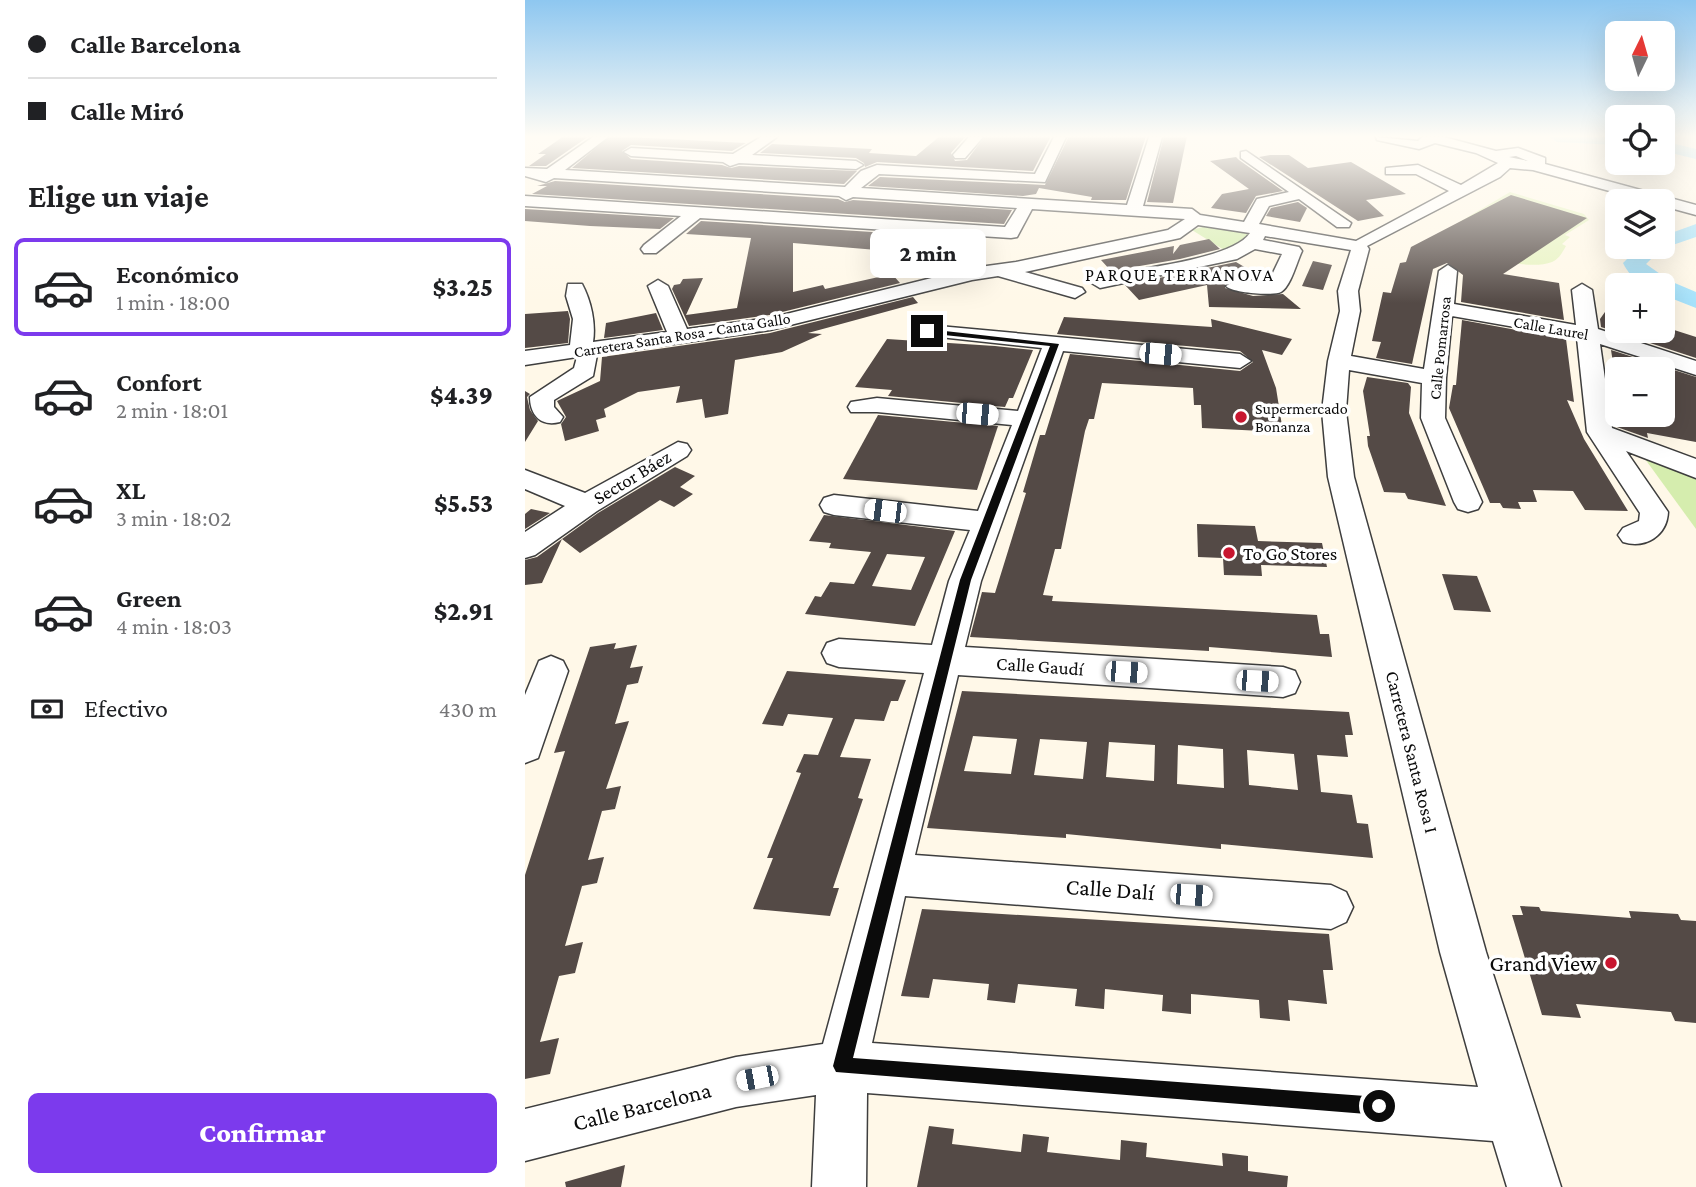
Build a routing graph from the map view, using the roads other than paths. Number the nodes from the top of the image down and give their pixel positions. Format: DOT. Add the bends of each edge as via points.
graph roads {
  1 [pos="839,192"];
  2 [pos="1138,192"];
  3 [pos="1458,192"];
  4 [pos="1460,192"];
  5 [pos="1632,192"];
  6 [pos="848,193"];
  7 [pos="1302,194"];
  8 [pos="525,201"];
  9 [pos="1027,204"];
  10 [pos="1133,210"];
  11 [pos="1696,210"];
  12 [pos="697,212"];
  13 [pos="1193,216"];
  14 [pos="1343,223"];
  15 [pos="1260,235"];
  16 [pos="1367,245"];
  17 [pos="650,249"];
  18 [pos="1000,269"];
  19 [pos="1448,271"];
  20 [pos="1100,282"];
  21 [pos="658,286"];
  22 [pos="1235,286"];
  23 [pos="575,288"];
  24 [pos="1582,290"];
  25 [pos="1075,292"];
  26 [pos="1445,309"];
  27 [pos="927,331"];
  28 [pos="1587,333"];
  29 [pos="680,337"];
  30 [pos="1055,344"];
  31 [pos="592,352"];
  32 [pos="525,358"];
  33 [pos="1240,361"];
  34 [pos="1339,361"];
  35 [pos="1696,368"];
  36 [pos="525,377"];
  37 [pos="1434,378"];
  38 [pos="860,407"];
  39 [pos="551,417"];
  40 [pos="1027,419"];
  41 [pos="1600,432"];
  42 [pos="678,450"];
  43 [pos="1696,469"];
  44 [pos="525,479"];
  45 [pos="1468,502"];
  46 [pos="587,504"];
  47 [pos="834,505"];
  48 [pos="988,523"];
  49 [pos="1633,535"];
  50 [pos="525,547"];
  51 [pos="839,653"];
  52 [pos="944,660"];
  53 [pos="551,671"];
  54 [pos="1283,682"];
  55 [pos="525,746"];
  56 [pos="889,874"];
  57 [pos="1331,906"];
  58 [pos="842,1066"];
  59 [pos="1513,1116"];
  60 [pos="525,1135"];
  61 [pos="839,1187"];
  62 [pos="1534,1187"];
  1 -- 6 [label="street"];
  2 -- 10 [label="street"];
  3 -- 16 [label="street"];
  4 -- 16 [label="street"];
  5 -- 11 [label="street"];
  6 -- 9 [label="street"];
  7 -- 14 [label="street"];
  7 -- 15 [label="street" via="1263,202"];
  8 -- 12 [label="street"];
  9 -- 10 [label="street"];
  9 -- 12 [label="street" via="1011,233"];
  10 -- 13 [label="street"];
  12 -- 17 [label="street"];
  13 -- 15 [label="street"];
  13 -- 18 [label="street, Carretera Santa Rosa - Canta Gallo" via="1174,234"];
  15 -- 16 [label="street"];
  15 -- 20 [label="street" via="1231,255"];
  15 -- 22 [label="street" via="1293,251 1276,287"];
  16 -- 34 [label="street, Carretera Santa Rosa I" via="1362,294 1350,311"];
  18 -- 25 [label="street"];
  18 -- 29 [label="street, Carretera Santa Rosa - Canta Gallo" via="771,324"];
  19 -- 26 [label="street, Calle Pomarrosa"];
  21 -- 29 [label="street"];
  23 -- 31 [label="street" via="574,298 583,313 583,338"];
  24 -- 28 [label="street"];
  26 -- 28 [label="street, Calle Laurel"];
  26 -- 37 [label="street, Calle Pomarrosa"];
  27 -- 30 [label="street"];
  28 -- 35 [label="street, Calle Laurel"];
  28 -- 41 [label="street"];
  29 -- 31 [label="street, Carretera Santa Rosa - Canta Gallo"];
  30 -- 33 [label="street"];
  30 -- 40 [label="street"];
  31 -- 32 [label="street, Carretera Santa Rosa - Canta Gallo"];
  31 -- 36 [label="street"];
  31 -- 39 [label="street" via="585,371 542,397 542,409"];
  34 -- 37 [label="street"];
  34 -- 59 [label="street, Carretera Santa Rosa I" via="1333,411 1341,477 1463,951"];
  37 -- 45 [label="street, Calle Pomarrosa" via="1433,418"];
  38 -- 40 [label="street"];
  40 -- 48 [label="street"];
  41 -- 43 [label="street"];
  41 -- 49 [label="street" via="1654,512 1654,523 1647,532"];
  42 -- 46 [label="street, Sector Báez"];
  44 -- 46 [label="street, Sector Báez"];
  46 -- 50 [label="street, Sector Báez"];
  47 -- 48 [label="street"];
  48 -- 52 [label="street" via="965,580"];
  51 -- 52 [label="street, Calle Gaudí"];
  52 -- 54 [label="street, Calle Gaudí"];
  52 -- 56 [label="street"];
  53 -- 55 [label="street"];
  56 -- 57 [label="street, Calle Dalí"];
  56 -- 58 [label="street"];
  58 -- 59 [label="street, Calle Barcelona"];
  58 -- 60 [label="street, Calle Barcelona" via="736,1082"];
  58 -- 61 [label="street"];
  59 -- 62 [label="street, Carretera Santa Rosa I"];
}
